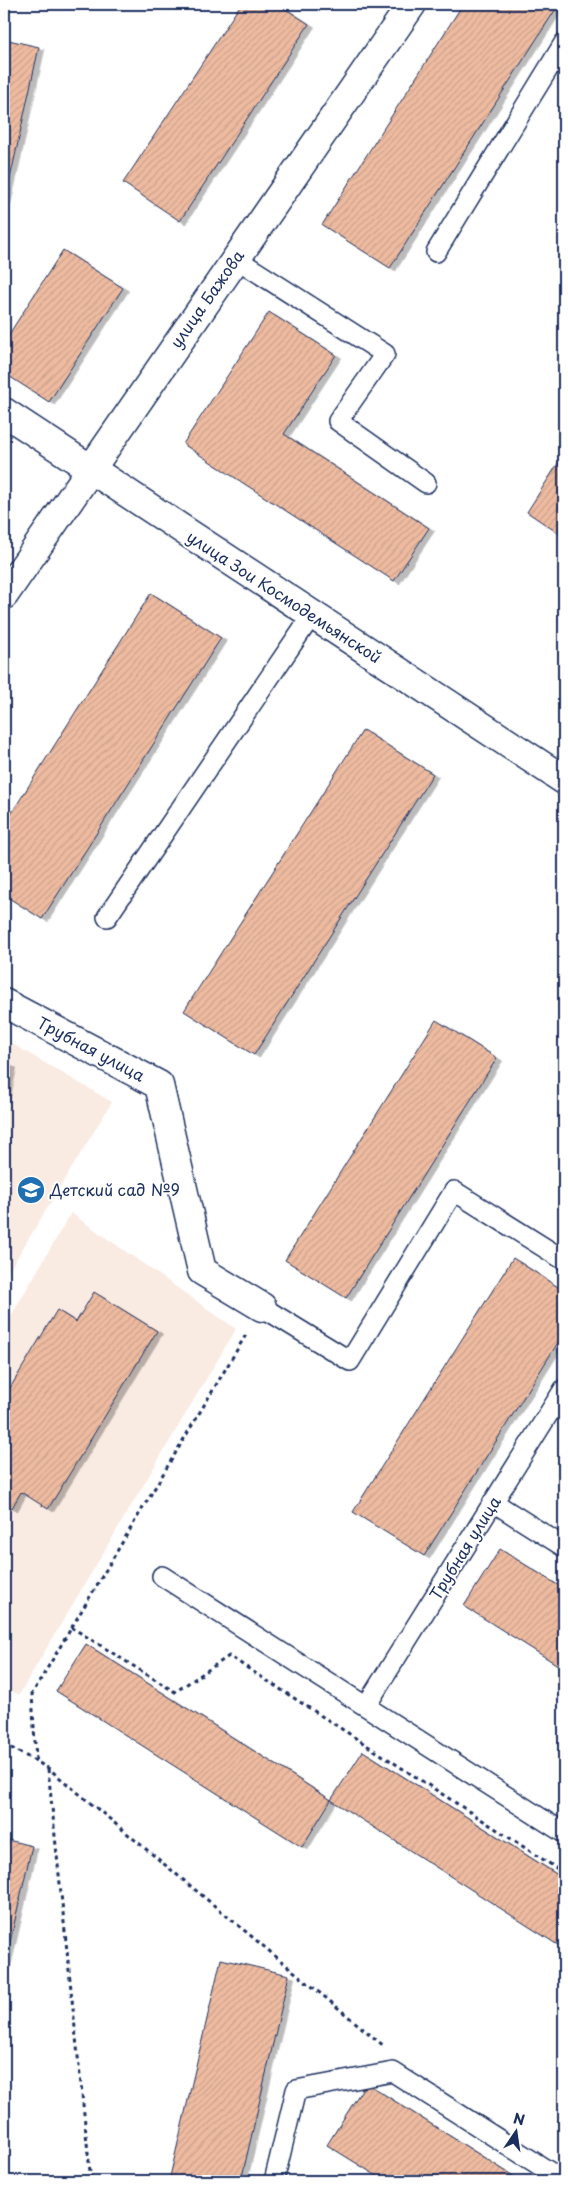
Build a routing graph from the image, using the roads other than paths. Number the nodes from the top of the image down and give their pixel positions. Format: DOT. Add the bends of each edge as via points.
graph roads {
  1 [pos="412,4"];
  2 [pos="564,43"];
  3 [pos="436,252"];
  4 [pos="235,258"];
  5 [pos="4,412"];
  6 [pos="89,470"];
  7 [pos="426,483"];
  8 [pos="4,595"];
  9 [pos="312,615"];
  10 [pos="564,780"];
  11 [pos="107,917"];
  12 [pos="4,1003"];
  13 [pos="564,1260"];
  14 [pos="262,1307"];
  15 [pos="564,1390"];
  16 [pos="493,1502"];
  17 [pos="564,1547"];
  18 [pos="162,1576"];
  19 [pos="366,1706"];
  20 [pos="564,1833"];
  21 [pos="274,2181"];
  22 [pos="564,2181"];
  1 -- 4 [label="street, улица Бажова"];
  2 -- 3 [label="lane"];
  4 -- 6 [label="street, улица Бажова"];
  4 -- 7 [label="lane" via="385,354 338,421"];
  5 -- 6 [label="street, улица Зои Космодемьянской"];
  6 -- 8 [label="street, улица Бажова"];
  6 -- 9 [label="street, улица Зои Космодемьянской"];
  9 -- 10 [label="street, улица Зои Космодемьянской"];
  9 -- 11 [label="lane"];
  12 -- 14 [label="street, Трубная улица" via="159,1085 202,1270"];
  13 -- 14 [label="lane" via="454,1191 350,1361"];
  15 -- 16 [label="lane, Трубная улица"];
  16 -- 17 [label="lane"];
  16 -- 19 [label="lane, Трубная улица"];
  18 -- 19 [label="lane"];
  19 -- 20 [label="lane"];
  21 -- 22 [label="lane" via="296,2090 393,2072"];
}
